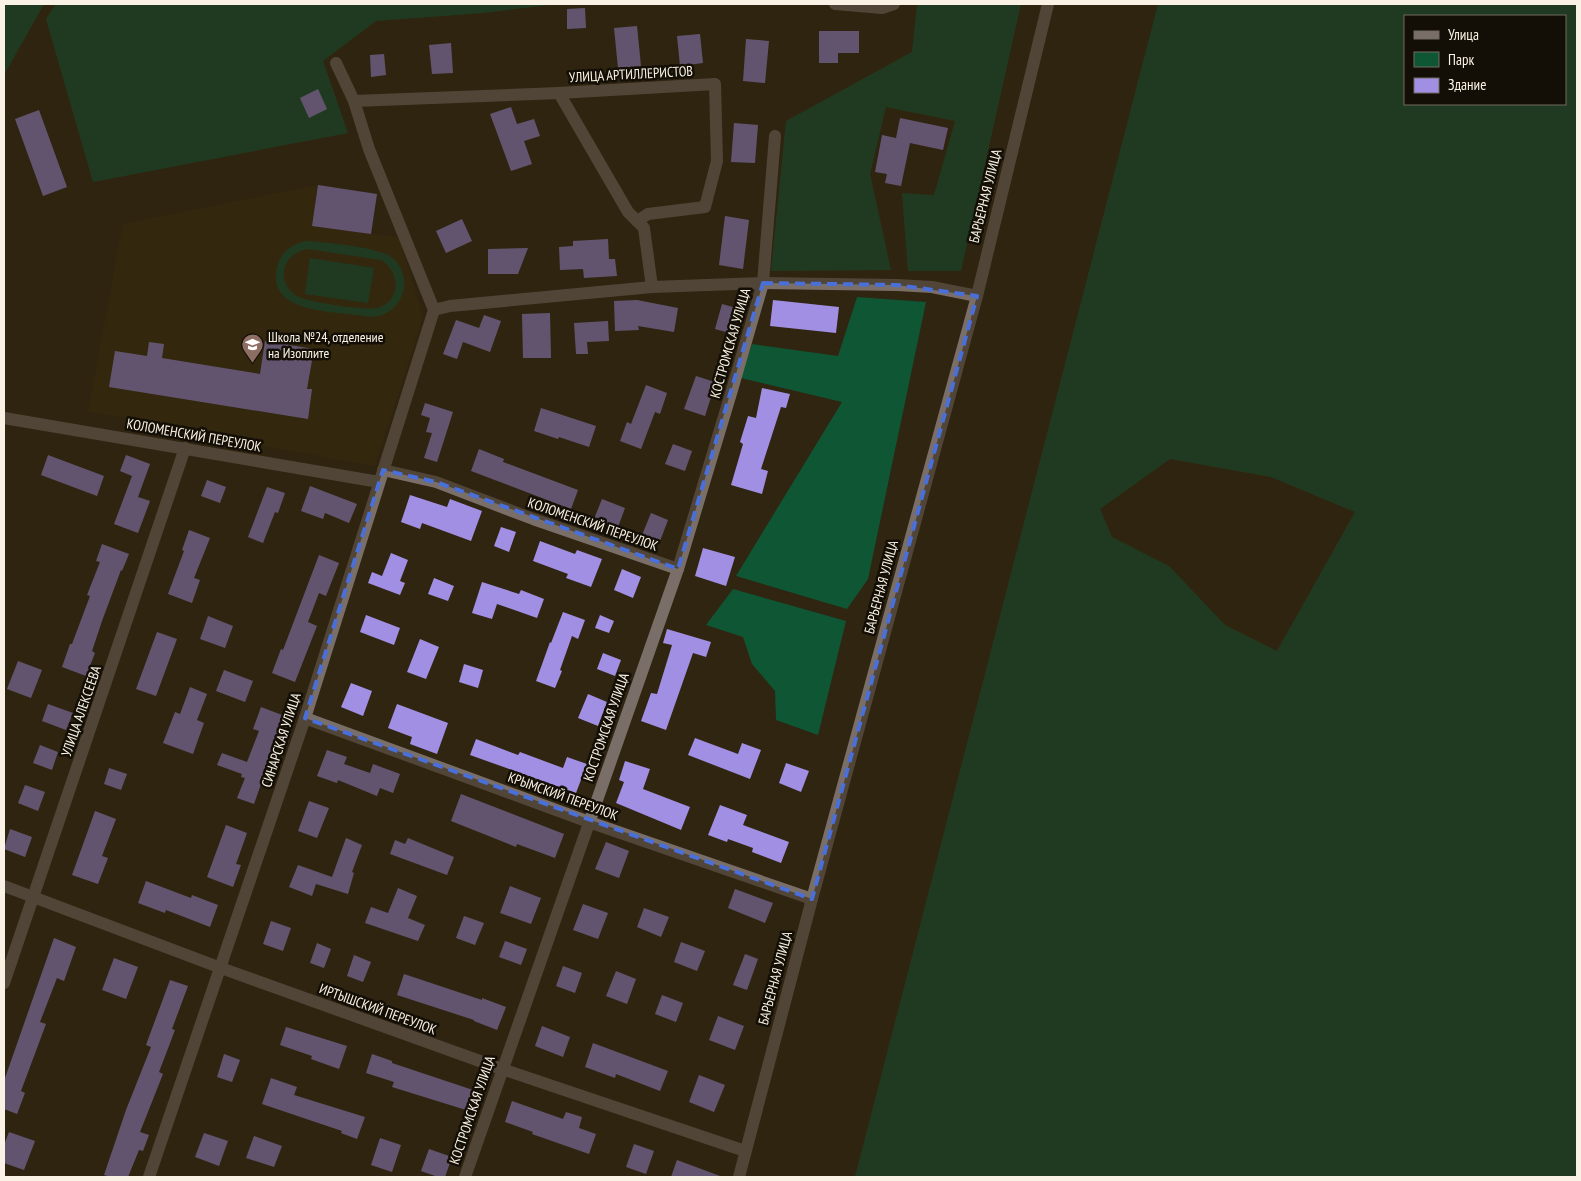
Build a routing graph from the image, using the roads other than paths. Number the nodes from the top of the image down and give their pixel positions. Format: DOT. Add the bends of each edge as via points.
graph roads {
  1 [pos="835,4"];
  2 [pos="894,4"];
  3 [pos="1048,4"];
  4 [pos="336,63"];
  5 [pos="559,93"];
  6 [pos="354,101"];
  7 [pos="775,136"];
  8 [pos="637,221"];
  9 [pos="763,283"];
  10 [pos="652,287"];
  11 [pos="977,296"];
  12 [pos="434,310"];
  13 [pos="4,418"];
  14 [pos="185,448"];
  15 [pos="381,476"];
  16 [pos="678,569"];
  17 [pos="305,718"];
  18 [pos="589,822"];
  19 [pos="4,886"];
  20 [pos="34,896"];
  21 [pos="812,899"];
  22 [pos="221,968"];
  23 [pos="4,983"];
  24 [pos="502,1069"];
  25 [pos="745,1151"];
  26 [pos="150,1177"];
  27 [pos="465,1177"];
  28 [pos="739,1177"];
  1 -- 2 [label="street" via="882,8"];
  3 -- 11 [label="street, БАРЬЕРНАЯ УЛИЦА"];
  4 -- 6 [label="street"];
  5 -- 6 [label="street, УЛИЦА АРТИЛЛЕРИСТОВ"];
  5 -- 8 [label="street" via="628,212"];
  5 -- 8 [label="street, УЛИЦА АРТИЛЛЕРИСТОВ" via="715,84 717,161 704,206 648,214"];
  6 -- 12 [label="street" via="369,149"];
  7 -- 9 [label="street, КОСТРОМСКАЯ УЛИЦА"];
  8 -- 10 [label="street" via="644,228"];
  9 -- 10 [label="street"];
  9 -- 11 [label="street" via="932,287"];
  9 -- 16 [label="street, КОСТРОМСКАЯ УЛИЦА"];
  10 -- 12 [label="street"];
  11 -- 21 [label="street, БАРЬЕРНАЯ УЛИЦА"];
  12 -- 15 [label="street, СИНАРСКАЯ УЛИЦА"];
  13 -- 14 [label="street, КОЛОМЕНСКИЙ ПЕРЕУЛОК"];
  14 -- 15 [label="street, КОЛОМЕНСКИЙ ПЕРЕУЛОК"];
  14 -- 20 [label="street, УЛИЦА АЛЕКСЕЕВА"];
  15 -- 16 [label="street, КОЛОМЕНСКИЙ ПЕРЕУЛОК" via="436,482"];
  15 -- 17 [label="street, СИНАРСКАЯ УЛИЦА"];
  16 -- 18 [label="street, КОСТРОМСКАЯ УЛИЦА"];
  17 -- 18 [label="street, КРЫМСКИЙ ПЕРЕУЛОК"];
  17 -- 22 [label="street, СИНАРСКАЯ УЛИЦА"];
  18 -- 21 [label="street, КРЫМСКИЙ ПЕРЕУЛОК"];
  18 -- 24 [label="street, КОСТРОМСКАЯ УЛИЦА"];
  19 -- 20 [label="street, ИРТЫШСКИЙ ПЕРЕУЛОК"];
  20 -- 22 [label="street, ИРТЫШСКИЙ ПЕРЕУЛОК"];
  20 -- 23 [label="street, УЛИЦА АЛЕКСЕЕВА"];
  21 -- 25 [label="street, БАРЬЕРНАЯ УЛИЦА"];
  22 -- 24 [label="street, ИРТЫШСКИЙ ПЕРЕУЛОК"];
  22 -- 26 [label="street, СИНАРСКАЯ УЛИЦА"];
  24 -- 25 [label="street, ИРТЫШСКИЙ ПЕРЕУЛОК"];
  24 -- 27 [label="street, КОСТРОМСКАЯ УЛИЦА"];
  25 -- 28 [label="street, БАРЬЕРНАЯ УЛИЦА"];
}
